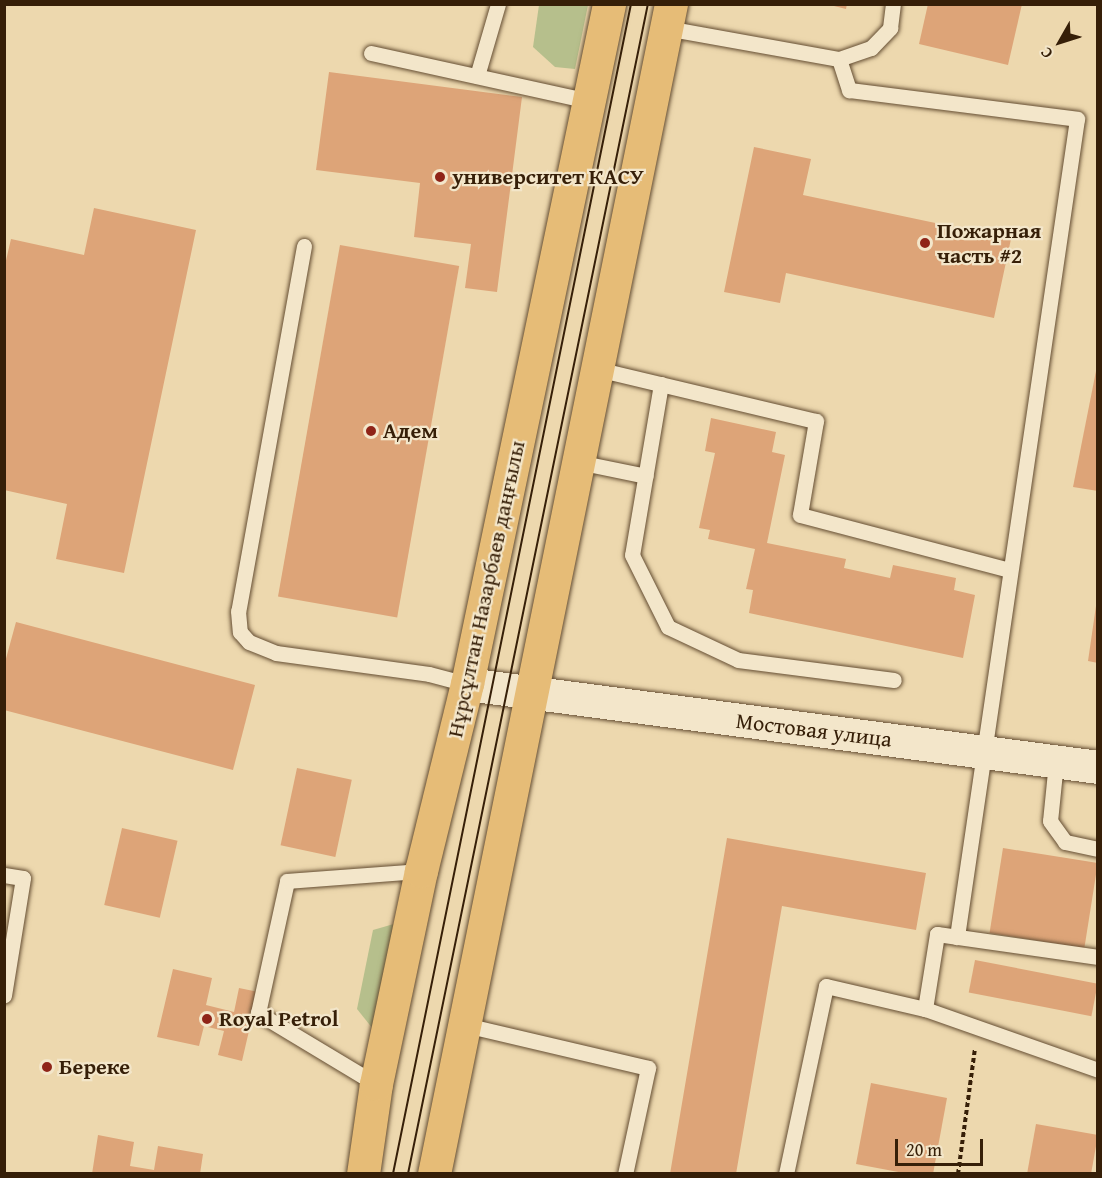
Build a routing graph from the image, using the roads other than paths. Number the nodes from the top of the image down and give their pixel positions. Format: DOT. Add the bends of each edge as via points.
graph roads {
  1 [pos="498,4"];
  2 [pos="609,4"];
  3 [pos="893,4"];
  4 [pos="669,16"];
  5 [pos="371,53"];
  6 [pos="839,59"];
  7 [pos="477,76"];
  8 [pos="590,101"];
  9 [pos="304,246"];
  10 [pos="597,369"];
  11 [pos="661,384"];
  12 [pos="578,462"];
  13 [pos="646,476"];
  14 [pos="1009,570"];
  15 [pos="894,680"];
  16 [pos="467,684"];
  17 [pos="531,692"];
  18 [pos="982,752"];
  19 [pos="1056,762"];
  20 [pos="1098,767"];
  21 [pos="1098,849"];
  22 [pos="421,871"];
  23 [pos="4,875"];
  24 [pos="957,937"];
  25 [pos="1098,957"];
  26 [pos="4,995"];
  27 [pos="925,1009"];
  28 [pos="465,1025"];
  29 [pos="1098,1070"];
  30 [pos="376,1084"];
  31 [pos="363,1173"];
  32 [pos="434,1173"];
  33 [pos="625,1173"];
  34 [pos="786,1173"];
  1 -- 7 [label="lane"];
  2 -- 8 [label="main road, Нұрсұлтан Назарбаев даңғылы"];
  3 -- 6 [label="lane" via="890,28 871,48"];
  4 -- 6 [label="lane"];
  4 -- 10 [label="main road"];
  5 -- 7 [label="lane"];
  6 -- 14 [label="lane" via="849,90 1077,119"];
  7 -- 8 [label="lane"];
  8 -- 16 [label="main road, Нұрсұлтан Назарбаев даңғылы"];
  9 -- 16 [label="lane" via="238,611 240,632 249,642 276,653 429,674"];
  10 -- 11 [label="lane"];
  10 -- 12 [label="main road"];
  11 -- 13 [label="lane"];
  11 -- 14 [label="lane" via="816,421 800,515"];
  12 -- 13 [label="lane"];
  12 -- 17 [label="main road"];
  13 -- 15 [label="lane" via="632,555 668,627 738,660"];
  14 -- 18 [label="lane"];
  16 -- 17 [label="street, Мостовая улица"];
  16 -- 22 [label="main road, Нұрсұлтан Назарбаев даңғылы"];
  17 -- 18 [label="street, Мостовая улица"];
  17 -- 28 [label="main road"];
  18 -- 19 [label="street, Мостовая улица"];
  18 -- 24 [label="lane"];
  19 -- 20 [label="street, Мостовая улица"];
  19 -- 21 [label="lane" via="1050,821 1065,842"];
  22 -- 30 [label="main road, Нұрсұлтан Назарбаев даңғылы"];
  22 -- 30 [label="lane" via="287,881 258,1013"];
  23 -- 26 [label="lane" via="23,878"];
  24 -- 25 [label="lane"];
  24 -- 27 [label="lane" via="937,934"];
  27 -- 29 [label="lane"];
  27 -- 34 [label="lane" via="826,986"];
  28 -- 32 [label="main road"];
  28 -- 33 [label="lane" via="648,1068"];
  30 -- 31 [label="main road, Нұрсұлтан Назарбаев даңғылы"];
}
